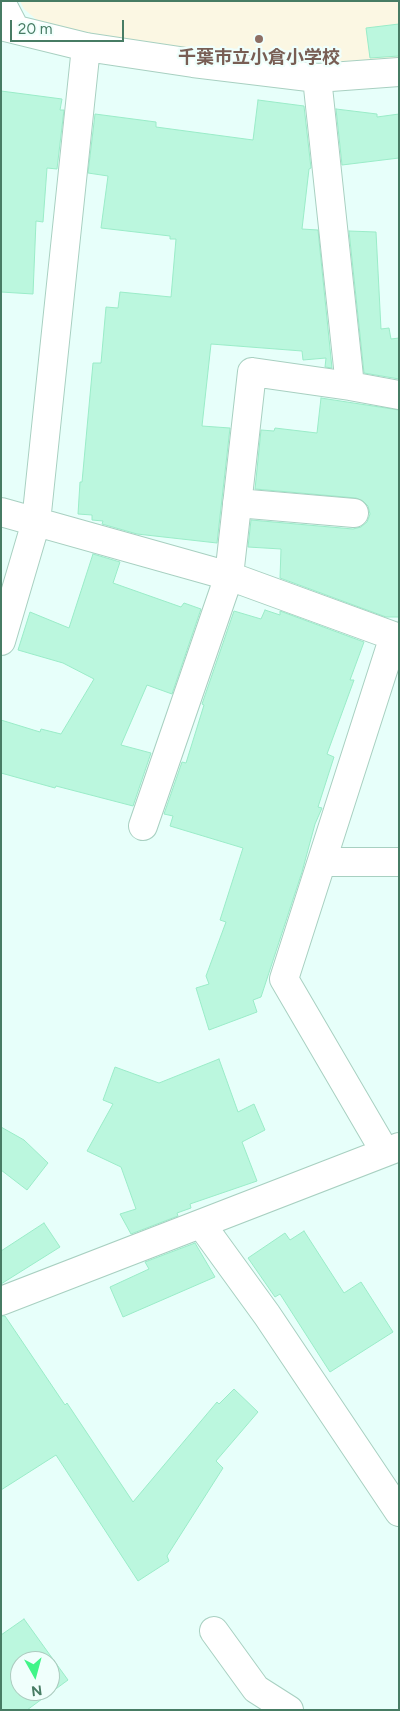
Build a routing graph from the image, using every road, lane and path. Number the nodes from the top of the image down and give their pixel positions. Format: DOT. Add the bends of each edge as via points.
graph roads {
  1 [pos="1,2"];
  2 [pos="8,27"];
  3 [pos="86,47"];
  4 [pos="399,72"];
  5 [pos="317,78"];
  6 [pos="350,386"];
  7 [pos="399,394"];
  8 [pos="237,503"];
  9 [pos="1,512"];
  10 [pos="354,514"];
  11 [pos="36,522"];
  12 [pos="229,576"];
  13 [pos="396,637"];
  14 [pos="1,641"];
  15 [pos="143,826"];
  16 [pos="322,862"];
  17 [pos="399,862"];
  18 [pos="392,1150"];
  19 [pos="201,1224"];
  20 [pos="1,1301"];
  21 [pos="399,1512"];
  22 [pos="214,1631"];
  23 [pos="289,1710"];
  1 -- 2 [label="street"];
  2 -- 3 [label="street"];
  3 -- 5 [label="street"];
  3 -- 11 [label="street"];
  4 -- 5 [label="street"];
  5 -- 6 [label="street"];
  6 -- 7 [label="street"];
  6 -- 8 [label="street" via="252,372"];
  8 -- 10 [label="street"];
  8 -- 12 [label="street"];
  9 -- 11 [label="street"];
  11 -- 12 [label="street"];
  11 -- 14 [label="street"];
  12 -- 13 [label="street"];
  12 -- 15 [label="street"];
  13 -- 16 [label="street"];
  16 -- 17 [label="street"];
  16 -- 18 [label="street" via="284,979"];
  18 -- 19 [label="street"];
  19 -- 20 [label="street"];
  19 -- 21 [label="street" via="267,1315"];
  22 -- 23 [label="street" via="256,1690"];
}
